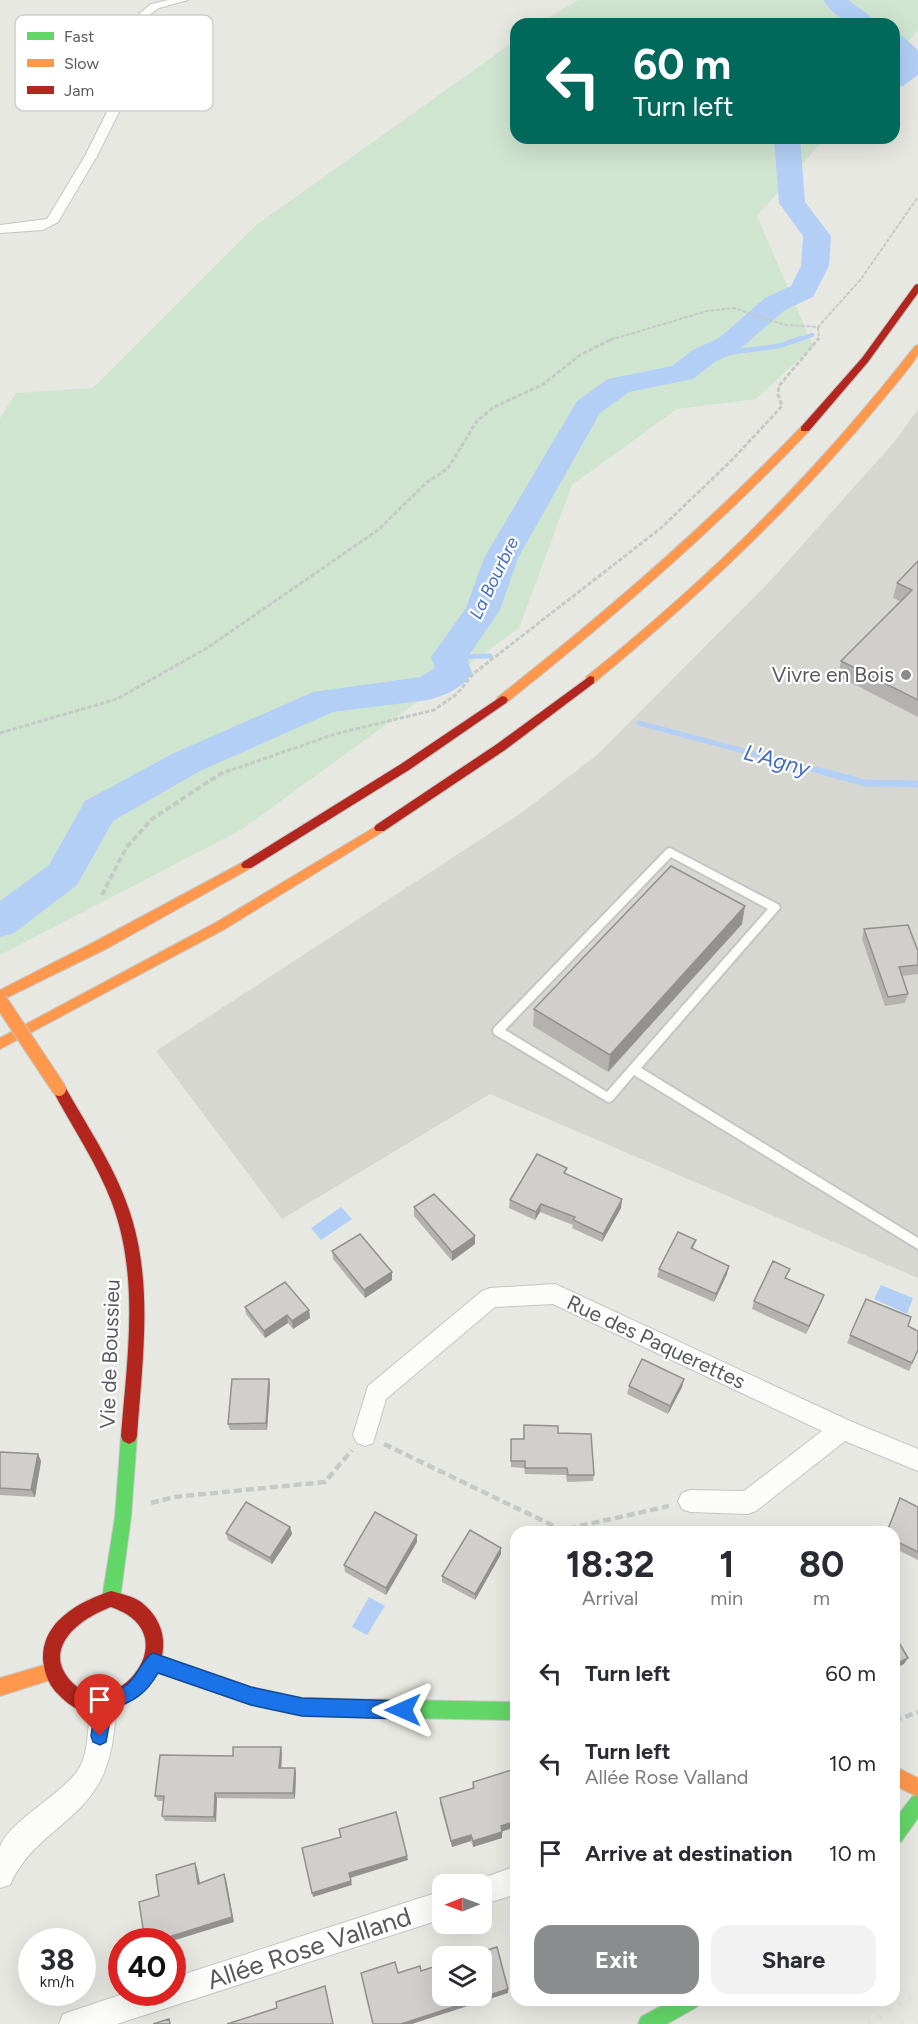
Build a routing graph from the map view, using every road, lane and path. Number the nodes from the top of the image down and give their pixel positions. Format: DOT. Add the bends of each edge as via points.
graph roads {
  1 [pos="183,0"];
  2 [pos="144,15"];
  3 [pos="114,111"];
  4 [pos="918,197"];
  5 [pos="0,229"];
  6 [pos="918,287"];
  7 [pos="818,327"];
  8 [pos="918,348"];
  9 [pos="0,733"];
  10 [pos="102,895"];
  11 [pos="0,998"];
  12 [pos="0,1044"];
  13 [pos="633,1069"];
  14 [pos="918,1245"];
  15 [pos="842,1429"];
  16 [pos="364,1435"];
  17 [pos="918,1460"];
  18 [pos="690,1501"];
  19 [pos="123,1517"];
  20 [pos="554,1526"];
  21 [pos="580,1526"];
  22 [pos="111,1599"];
  23 [pos="153,1662"];
  24 [pos="54,1671"];
  25 [pos="0,1687"];
  26 [pos="104,1703"];
  27 [pos="510,1711"];
  28 [pos="918,1712"];
  29 [pos="900,1719"];
  30 [pos="900,1778"];
  31 [pos="918,1788"];
  32 [pos="918,1803"];
  33 [pos="900,1827"];
  34 [pos="0,1875"];
  35 [pos="510,1882"];
  36 [pos="492,1888"];
  37 [pos="432,1908"];
  38 [pos="680,2006"];
  39 [pos="73,2024"];
  40 [pos="648,2024"];
  1 -- 2 [label="street" via="155,6"];
  3 -- 5 [label="street" via="52,222"];
  4 -- 7 [label="path" via="861,279"];
  6 -- 11 [label="main road" via="860,366 720,519 561,654 333,812 198,892"];
  7 -- 9 [label="path" via="771,321 734,308 707,311 612,339 580,355 542,385 494,407 477,421 448,468 426,483 378,530 207,648 117,699"];
  7 -- 10 [label="path" via="819,340 779,386 783,406 733,459 661,528 473,674 457,694 434,710 335,734 220,774 152,819 126,848"];
  8 -- 12 [label="main road" via="839,449 750,542 656,627 532,724 379,831 240,916"];
  11 -- 19 [label="main road, Vie de Boussieu, bridge" via="59,1089 111,1182 125,1220 136,1301"];
  13 -- 13 [label="lane" via="608,1098 498,1031 670,852 775,909"];
  13 -- 14 [label="lane"];
  15 -- 16 [label="street, Rue des Paquerettes" via="555,1294 490,1298 376,1393"];
  15 -- 17 [label="street, Rue des Paquerettes"];
  15 -- 18 [label="street" via="748,1503"];
  16 -- 19 [label="path" via="325,1482 174,1497 140,1506"];
  16 -- 20 [label="path"];
  18 -- 21 [label="path"];
  19 -- 22 [label="main road, Vie de Boussieu"];
  22 -- 23 [label="main road" via="129,1602 153,1626 157,1644"];
  22 -- 24 [label="main road" via="91,1603 66,1622 52,1651"];
  23 -- 26 [label="main road" via="144,1680 130,1694"];
  23 -- 27 [label="main road" via="251,1696 302,1707"];
  24 -- 25 [label="main road"];
  24 -- 26 [label="main road" via="62,1687 76,1699"];
  26 -- 34 [label="street" via="98,1752 83,1786 29,1831 6,1859"];
  28 -- 29 [label="path"];
  30 -- 31 [label="main road"];
  32 -- 33 [label="main road"];
  35 -- 36 [label="street"];
  37 -- 39 [label="street, Allée Rose Valland"];
  38 -- 40 [label="main road"];
}
